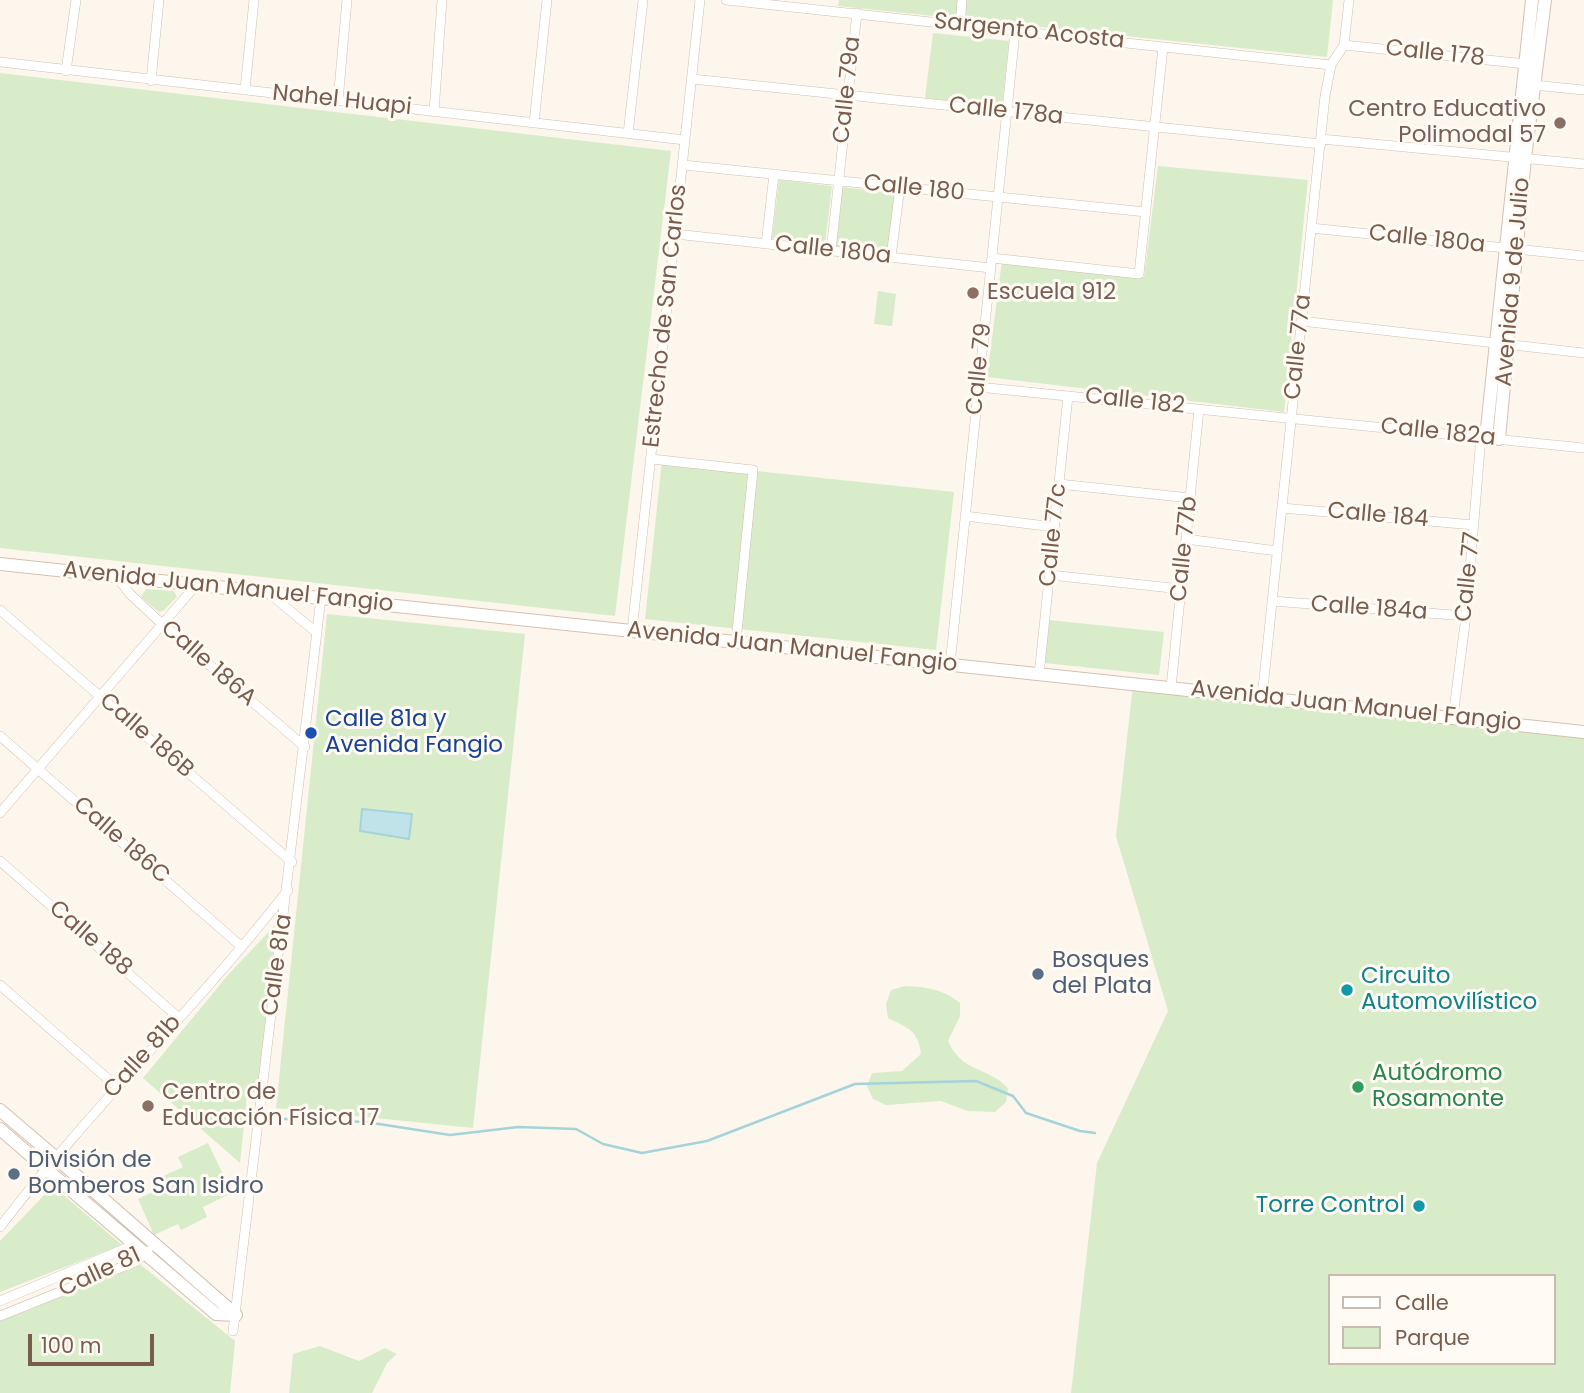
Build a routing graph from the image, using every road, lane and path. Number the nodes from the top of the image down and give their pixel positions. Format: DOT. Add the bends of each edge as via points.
graph roads {
  1 [pos="76,0"];
  2 [pos="159,0"];
  3 [pos="254,0"];
  4 [pos="347,0"];
  5 [pos="442,0"];
  6 [pos="547,0"];
  7 [pos="643,0"];
  8 [pos="700,0"];
  9 [pos="726,0"];
  10 [pos="962,0"];
  11 [pos="1349,0"];
  12 [pos="1532,0"];
  13 [pos="1545,0"];
  14 [pos="817,4"];
  15 [pos="857,13"];
  16 [pos="960,25"];
  17 [pos="1015,32"];
  18 [pos="1345,45"];
  19 [pos="1163,47"];
  20 [pos="0,62"];
  21 [pos="1525,64"];
  22 [pos="1332,65"];
  23 [pos="66,71"];
  24 [pos="692,79"];
  25 [pos="151,81"];
  26 [pos="1534,85"];
  27 [pos="245,90"];
  28 [pos="1584,90"];
  29 [pos="848,95"];
  30 [pos="338,101"];
  31 [pos="434,111"];
  32 [pos="1006,112"];
  33 [pos="534,123"];
  34 [pos="1154,127"];
  35 [pos="628,134"];
  36 [pos="685,140"];
  37 [pos="1321,142"];
  38 [pos="1520,158"];
  39 [pos="1584,164"];
  40 [pos="682,165"];
  41 [pos="774,174"];
  42 [pos="838,181"];
  43 [pos="900,187"];
  44 [pos="998,197"];
  45 [pos="1146,212"];
  46 [pos="1311,228"];
  47 [pos="675,234"];
  48 [pos="766,244"];
  49 [pos="1512,249"];
  50 [pos="831,251"];
  51 [pos="1584,256"];
  52 [pos="891,257"];
  53 [pos="991,263"];
  54 [pos="1301,321"];
  55 [pos="1502,344"];
  56 [pos="1584,353"];
  57 [pos="978,387"];
  58 [pos="1068,396"];
  59 [pos="1199,409"];
  60 [pos="1291,418"];
  61 [pos="1489,438"];
  62 [pos="1584,448"];
  63 [pos="651,459"];
  64 [pos="1059,484"];
  65 [pos="1190,498"];
  66 [pos="1282,508"];
  67 [pos="965,516"];
  68 [pos="1474,525"];
  69 [pos="1054,527"];
  70 [pos="1186,539"];
  71 [pos="1278,551"];
  72 [pos="0,564"];
  73 [pos="1049,575"];
  74 [pos="116,576"];
  75 [pos="196,585"];
  76 [pos="1181,589"];
  77 [pos="268,593"];
  78 [pos="321,598"];
  79 [pos="1272,601"];
  80 [pos="0,610"];
  81 [pos="1466,615"];
  82 [pos="162,624"];
  83 [pos="632,631"];
  84 [pos="317,634"];
  85 [pos="736,642"];
  86 [pos="950,665"];
  87 [pos="1040,675"];
  88 [pos="1171,688"];
  89 [pos="102,698"];
  90 [pos="1262,698"];
  91 [pos="1453,717"];
  92 [pos="1584,732"];
  93 [pos="0,736"];
  94 [pos="305,747"];
  95 [pos="38,769"];
  96 [pos="0,813"];
  97 [pos="0,861"];
  98 [pos="292,862"];
  99 [pos="289,888"];
  100 [pos="242,947"];
  101 [pos="0,985"];
  102 [pos="179,1018"];
  103 [pos="116,1086"];
  104 [pos="0,1110"];
  105 [pos="0,1129"];
  106 [pos="54,1156"];
  107 [pos="45,1168"];
  108 [pos="0,1227"];
  109 [pos="132,1243"];
  110 [pos="159,1246"];
  111 [pos="144,1253"];
  112 [pos="0,1301"];
  113 [pos="236,1315"];
  114 [pos="0,1316"];
  115 [pos="233,1331"];
  1 -- 23 [label="street"];
  2 -- 25 [label="street"];
  3 -- 27 [label="street"];
  4 -- 30 [label="street"];
  5 -- 31 [label="street"];
  6 -- 33 [label="street"];
  7 -- 35 [label="street"];
  8 -- 24 [label="street, Estrecho de San Carlos"];
  9 -- 14 [label="street, Sargento Acosta"];
  10 -- 16 [label="street"];
  11 -- 18 [label="street, Calle 77a"];
  12 -- 21 [label="main road, Avenida 9 de Julio"];
  13 -- 26 [label="main road, Avenida 9 de Julio"];
  14 -- 15 [label="street, Sargento Acosta"];
  15 -- 16 [label="street, Sargento Acosta"];
  15 -- 29 [label="street, Calle 79a"];
  16 -- 17 [label="street, Sargento Acosta"];
  17 -- 19 [label="street, Sargento Acosta"];
  17 -- 32 [label="street, Calle 79"];
  18 -- 21 [label="street, Calle 178"];
  18 -- 22 [label="street, Calle 77a"];
  19 -- 22 [label="street, Sargento Acosta"];
  19 -- 34 [label="street"];
  20 -- 23 [label="street, Nahel Huapi"];
  21 -- 38 [label="main road, Avenida 9 de Julio"];
  22 -- 37 [label="street, Calle 77a"];
  23 -- 25 [label="street, Nahel Huapi"];
  24 -- 29 [label="street, Calle 178a"];
  24 -- 36 [label="street, Estrecho de San Carlos"];
  25 -- 27 [label="street, Nahel Huapi"];
  26 -- 28 [label="street"];
  26 -- 38 [label="main road, Avenida 9 de Julio"];
  27 -- 30 [label="street, Nahel Huapi"];
  29 -- 32 [label="street, Calle 178a"];
  29 -- 42 [label="street, Calle 79a"];
  30 -- 31 [label="street, Nahel Huapi"];
  31 -- 33 [label="street, Nahel Huapi"];
  32 -- 34 [label="street, Calle 178a"];
  32 -- 44 [label="street, Calle 79"];
  33 -- 35 [label="street, Nahel Huapi"];
  34 -- 37 [label="street, Calle 178a"];
  34 -- 45 [label="street"];
  35 -- 36 [label="street, Nahel Huapi"];
  36 -- 40 [label="street, Estrecho de San Carlos"];
  37 -- 38 [label="street"];
  37 -- 46 [label="street, Calle 77a"];
  38 -- 39 [label="street"];
  38 -- 49 [label="main road, Avenida 9 de Julio"];
  40 -- 41 [label="street, Calle 180"];
  40 -- 47 [label="street, Estrecho de San Carlos"];
  41 -- 42 [label="street, Calle 180"];
  41 -- 48 [label="street"];
  42 -- 43 [label="street, Calle 180"];
  42 -- 50 [label="street, Calle 79a"];
  43 -- 44 [label="street, Calle 180"];
  43 -- 52 [label="street"];
  44 -- 45 [label="street, Calle 180"];
  44 -- 53 [label="street, Calle 79"];
  45 -- 53 [label="street, Calle 180a" via="1139,274"];
  46 -- 49 [label="street, Calle 180a"];
  46 -- 54 [label="street, Calle 77a"];
  47 -- 48 [label="street, Calle 180a"];
  47 -- 63 [label="street, Estrecho de San Carlos"];
  48 -- 50 [label="street, Calle 180a"];
  49 -- 51 [label="street, Calle 180a"];
  49 -- 55 [label="main road, Avenida 9 de Julio"];
  50 -- 52 [label="street, Calle 180a"];
  52 -- 53 [label="street, Calle 180a"];
  53 -- 57 [label="street, Calle 79"];
  54 -- 55 [label="street"];
  54 -- 60 [label="street, Calle 77a"];
  55 -- 56 [label="street"];
  55 -- 61 [label="main road, Avenida 9 de Julio"];
  57 -- 58 [label="street, Calle 182"];
  57 -- 67 [label="street, Calle 79"];
  58 -- 59 [label="street, Calle 182"];
  58 -- 64 [label="street, Calle 77c"];
  59 -- 60 [label="street, Calle 182"];
  59 -- 65 [label="street, Calle 77b"];
  60 -- 61 [label="street, Calle 182a"];
  60 -- 66 [label="street, Calle 77a"];
  61 -- 62 [label="street, Calle 182a"];
  61 -- 68 [label="street, Calle 77"];
  63 -- 83 [label="street, Estrecho de San Carlos"];
  63 -- 85 [label="street" via="753,470"];
  64 -- 65 [label="street"];
  64 -- 69 [label="street, Calle 77c"];
  65 -- 70 [label="street, Calle 77b"];
  66 -- 68 [label="street, Calle 184"];
  66 -- 71 [label="street, Calle 77a"];
  67 -- 69 [label="street"];
  67 -- 86 [label="street, Calle 79"];
  68 -- 81 [label="street, Calle 77"];
  69 -- 73 [label="street, Calle 77c"];
  70 -- 71 [label="street"];
  70 -- 76 [label="street, Calle 77b"];
  71 -- 79 [label="street, Calle 77a"];
  72 -- 74 [label="main road, Avenida Juan Manuel Fangio"];
  73 -- 76 [label="street"];
  73 -- 87 [label="street, Calle 77c"];
  74 -- 75 [label="main road, Avenida Juan Manuel Fangio"];
  74 -- 82 [label="street, Calle 186A"];
  75 -- 77 [label="main road, Avenida Juan Manuel Fangio"];
  75 -- 82 [label="street"];
  76 -- 88 [label="street, Calle 77b"];
  77 -- 78 [label="main road, Avenida Juan Manuel Fangio"];
  77 -- 84 [label="street"];
  78 -- 83 [label="main road, Avenida Juan Manuel Fangio"];
  78 -- 84 [label="street, Calle 81a"];
  79 -- 81 [label="street, Calle 184a"];
  79 -- 90 [label="street, Calle 77a"];
  80 -- 89 [label="street, Calle 186B"];
  81 -- 91 [label="street, Calle 77"];
  82 -- 89 [label="street"];
  82 -- 94 [label="street, Calle 186A"];
  83 -- 85 [label="main road, Avenida Juan Manuel Fangio"];
  84 -- 94 [label="street, Calle 81a"];
  85 -- 86 [label="main road, Avenida Juan Manuel Fangio"];
  86 -- 87 [label="main road, Avenida Juan Manuel Fangio"];
  87 -- 88 [label="main road, Avenida Juan Manuel Fangio"];
  88 -- 90 [label="main road, Avenida Juan Manuel Fangio"];
  89 -- 95 [label="street"];
  89 -- 98 [label="street, Calle 186B"];
  90 -- 91 [label="main road, Avenida Juan Manuel Fangio"];
  91 -- 92 [label="main road, Avenida Juan Manuel Fangio"];
  93 -- 95 [label="street, Calle 186C"];
  94 -- 98 [label="street, Calle 81a"];
  95 -- 96 [label="street"];
  95 -- 100 [label="street, Calle 186C"];
  97 -- 102 [label="street, Calle 188"];
  98 -- 99 [label="street, Calle 81a"];
  99 -- 100 [label="street, Calle 81b"];
  99 -- 113 [label="street, Calle 81a"];
  100 -- 102 [label="street, Calle 81b"];
  101 -- 103 [label="street"];
  102 -- 103 [label="street, Calle 81b"];
  103 -- 106 [label="street, Calle 81b"];
  104 -- 106 [label="main road"];
  105 -- 107 [label="main road"];
  106 -- 107 [label="street, Calle 81b"];
  106 -- 110 [label="main road"];
  107 -- 108 [label="street, Calle 81b"];
  107 -- 109 [label="main road"];
  109 -- 110 [label="street, Calle 81"];
  109 -- 111 [label="main road"];
  109 -- 112 [label="street, Calle 81"];
  110 -- 111 [label="street, Calle 81"];
  110 -- 113 [label="main road"];
  111 -- 113 [label="main road" via="216,1314"];
  111 -- 114 [label="street, Calle 81" via="137,1261"];
  113 -- 115 [label="street, Calle 81a"];
}
